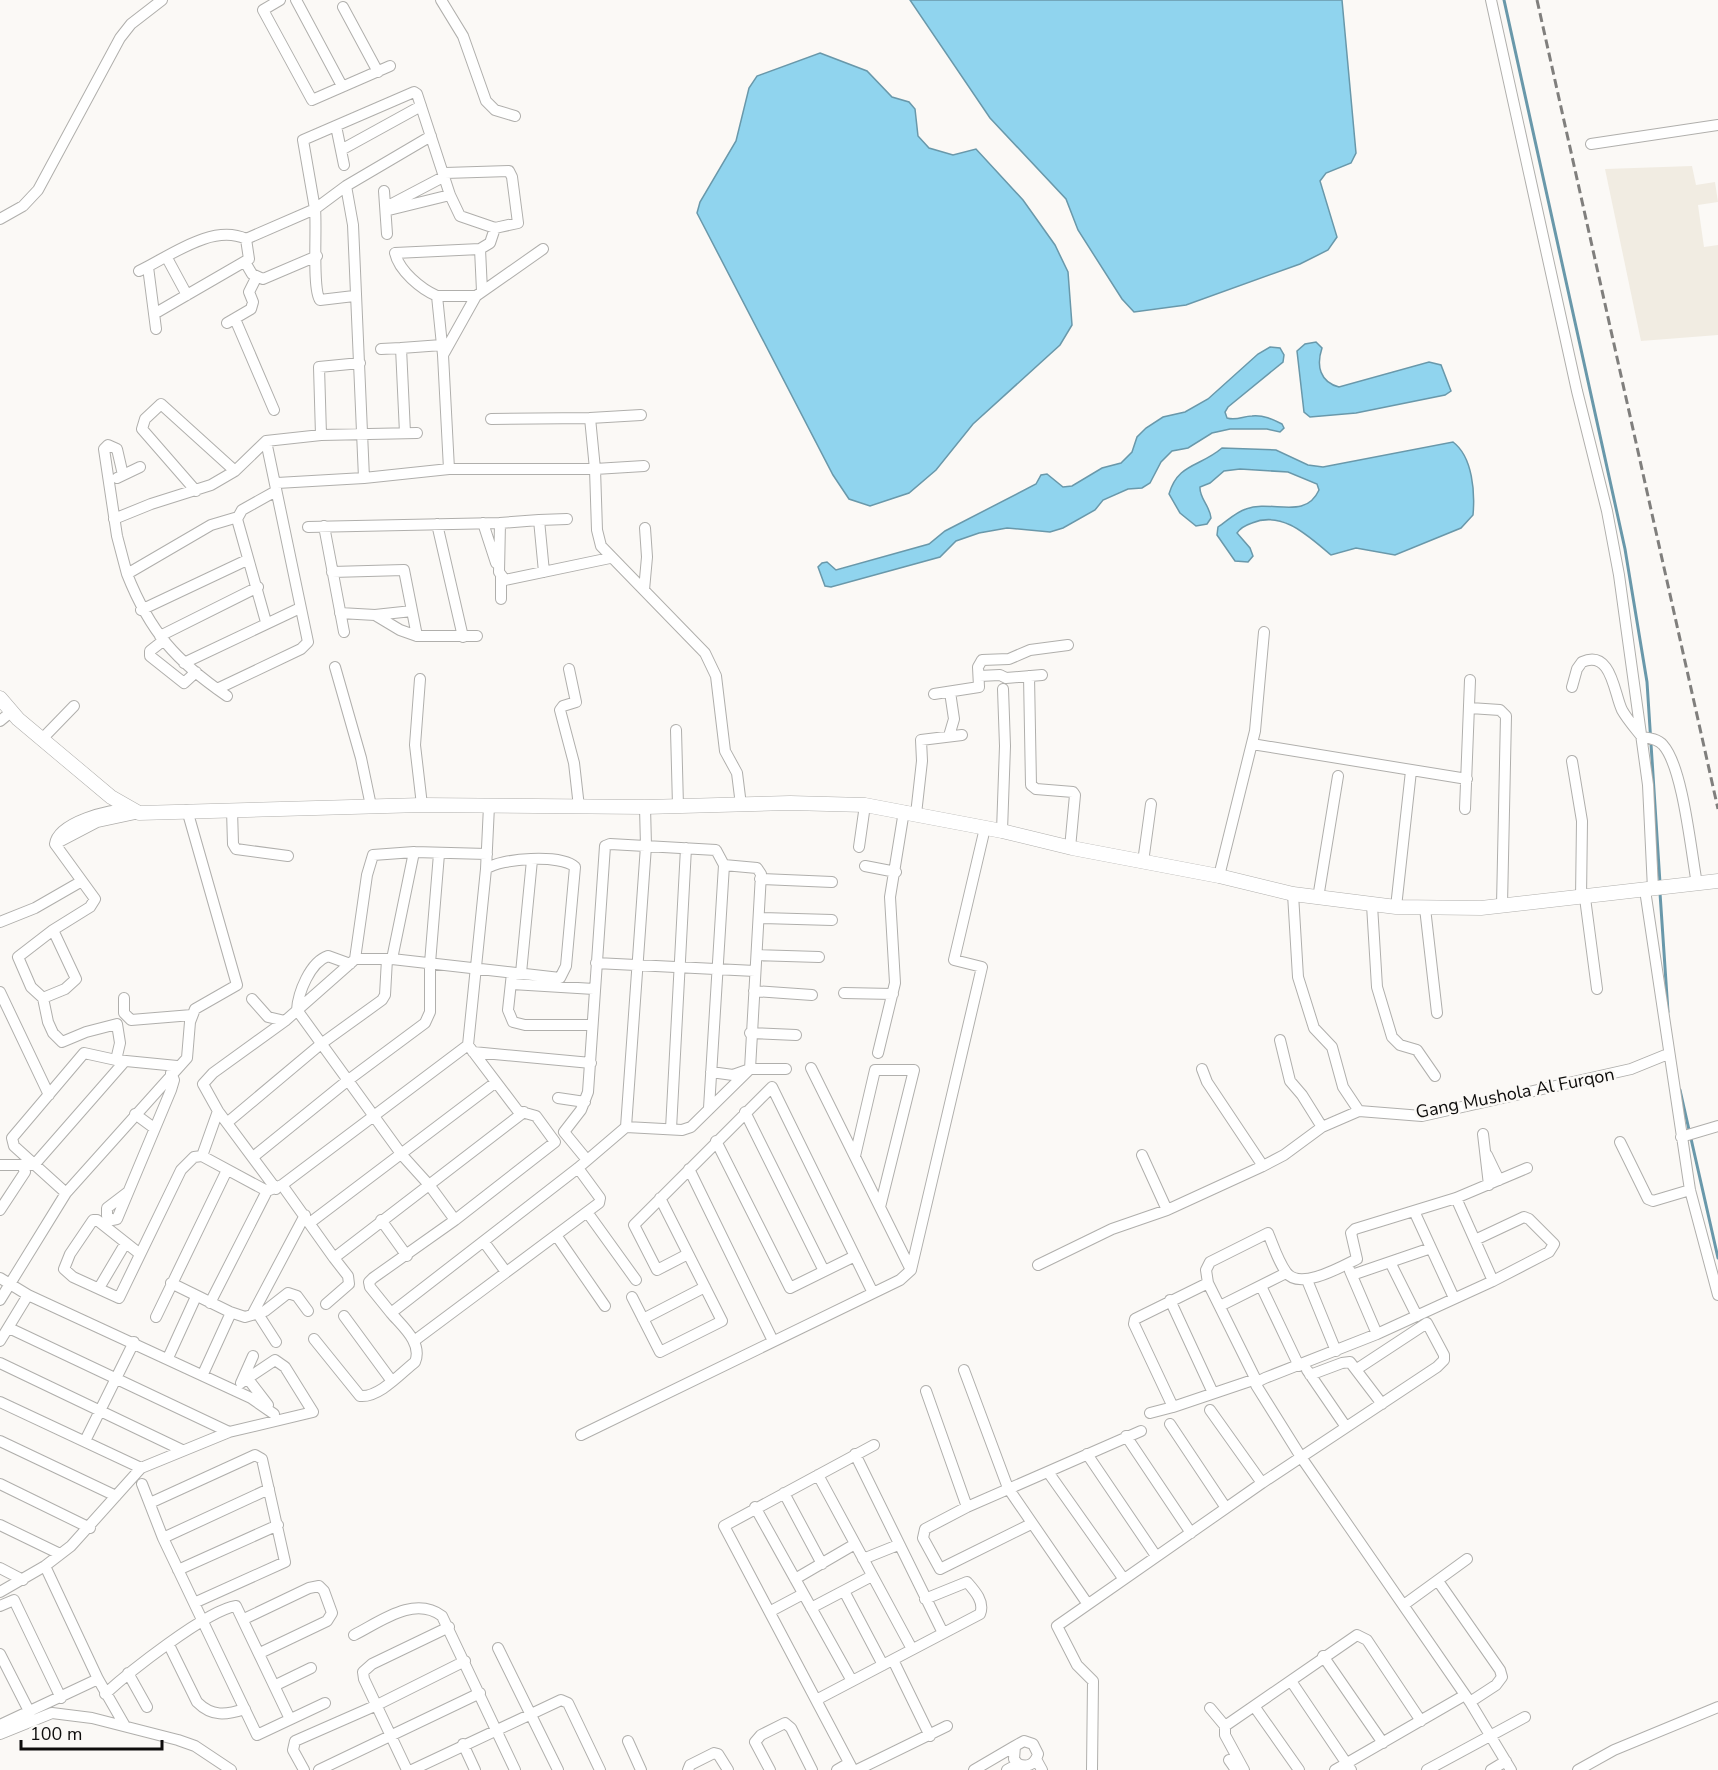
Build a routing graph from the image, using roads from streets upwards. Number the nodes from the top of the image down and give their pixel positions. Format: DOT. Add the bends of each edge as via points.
graph roads {
  1 [pos="162,0"];
  2 [pos="280,0"];
  3 [pos="296,0"];
  4 [pos="441,0"];
  5 [pos="1491,0"];
  6 [pos="343,7"];
  7 [pos="390,66"];
  8 [pos="378,72"];
  9 [pos="342,86"];
  10 [pos="421,106"];
  11 [pos="515,116"];
  12 [pos="1718,125"];
  13 [pos="336,126"];
  14 [pos="431,136"];
  15 [pos="1591,144"];
  16 [pos="341,150"];
  17 [pos="344,165"];
  18 [pos="445,175"];
  19 [pos="346,186"];
  20 [pos="384,191"];
  21 [pos="450,195"];
  22 [pos="386,209"];
  23 [pos="315,210"];
  24 [pos="0,219"];
  25 [pos="495,230"];
  26 [pos="387,234"];
  27 [pos="246,239"];
  28 [pos="480,249"];
  29 [pos="543,249"];
  30 [pos="317,256"];
  31 [pos="167,258"];
  32 [pos="245,262"];
  33 [pos="256,278"];
  34 [pos="479,294"];
  35 [pos="187,295"];
  36 [pos="437,296"];
  37 [pos="355,298"];
  38 [pos="154,314"];
  39 [pos="156,329"];
  40 [pos="401,348"];
  41 [pos="381,349"];
  42 [pos="443,350"];
  43 [pos="360,363"];
  44 [pos="274,410"];
  45 [pos="641,415"];
  46 [pos="590,418"];
  47 [pos="490,419"];
  48 [pos="321,435"];
  49 [pos="363,435"];
  50 [pos="266,441"];
  51 [pos="644,466"];
  52 [pos="140,467"];
  53 [pos="448,469"];
  54 [pos="595,469"];
  55 [pos="235,471"];
  56 [pos="123,475"];
  57 [pos="364,478"];
  58 [pos="109,482"];
  59 [pos="276,487"];
  60 [pos="196,491"];
  61 [pos="238,517"];
  62 [pos="114,519"];
  63 [pos="567,519"];
  64 [pos="539,520"];
  65 [pos="483,523"];
  66 [pos="500,523"];
  67 [pos="437,524"];
  68 [pos="324,526"];
  69 [pos="309,527"];
  70 [pos="645,528"];
  71 [pos="610,558"];
  72 [pos="247,560"];
  73 [pos="332,572"];
  74 [pos="544,572"];
  75 [pos="500,573"];
  76 [pos="127,574"];
  77 [pos="258,587"];
  78 [pos="644,590"];
  79 [pos="501,599"];
  80 [pos="300,608"];
  81 [pos="141,610"];
  82 [pos="412,611"];
  83 [pos="340,613"];
  84 [pos="375,615"];
  85 [pos="266,622"];
  86 [pos="344,632"];
  87 [pos="1264,632"];
  88 [pos="417,636"];
  89 [pos="477,636"];
  90 [pos="463,637"];
  91 [pos="162,638"];
  92 [pos="1068,645"];
  93 [pos="184,663"];
  94 [pos="335,668"];
  95 [pos="569,669"];
  96 [pos="196,672"];
  97 [pos="1042,675"];
  98 [pos="979,676"];
  99 [pos="1029,676"];
  100 [pos="420,679"];
  101 [pos="1470,680"];
  102 [pos="1572,687"];
  103 [pos="217,689"];
  104 [pos="1003,689"];
  105 [pos="1617,689"];
  106 [pos="1636,691"];
  107 [pos="950,692"];
  108 [pos="934,694"];
  109 [pos="227,696"];
  110 [pos="0,698"];
  111 [pos="74,706"];
  112 [pos="1470,708"];
  113 [pos="6,717"];
  114 [pos="676,730"];
  115 [pos="962,735"];
  116 [pos="949,736"];
  117 [pos="1648,738"];
  118 [pos="42,739"];
  119 [pos="1252,744"];
  120 [pos="1572,761"];
  121 [pos="1411,771"];
  122 [pos="1338,776"];
  123 [pos="1467,779"];
  124 [pos="1150,804"];
  125 [pos="422,805"];
  126 [pos="741,805"];
  127 [pos="865,805"];
  128 [pos="371,806"];
  129 [pos="489,806"];
  130 [pos="678,806"];
  131 [pos="579,807"];
  132 [pos="645,807"];
  133 [pos="1465,809"];
  134 [pos="187,810"];
  135 [pos="232,810"];
  136 [pos="134,811"];
  137 [pos="910,812"];
  138 [pos="985,828"];
  139 [pos="1002,831"];
  140 [pos="646,846"];
  141 [pos="859,847"];
  142 [pos="686,848"];
  143 [pos="1070,848"];
  144 [pos="414,852"];
  145 [pos="439,854"];
  146 [pos="487,854"];
  147 [pos="288,856"];
  148 [pos="532,860"];
  149 [pos="1143,862"];
  150 [pos="724,865"];
  151 [pos="865,866"];
  152 [pos="486,869"];
  153 [pos="896,872"];
  154 [pos="1219,876"];
  155 [pos="760,879"];
  156 [pos="82,881"];
  157 [pos="1718,881"];
  158 [pos="831,882"];
  159 [pos="1697,884"];
  160 [pos="1652,889"];
  161 [pos="1293,894"];
  162 [pos="1318,898"];
  163 [pos="1583,898"];
  164 [pos="1372,905"];
  165 [pos="1502,905"];
  166 [pos="1396,908"];
  167 [pos="1425,908"];
  168 [pos="760,918"];
  169 [pos="832,920"];
  170 [pos="0,922"];
  171 [pos="53,930"];
  172 [pos="757,955"];
  173 [pos="819,957"];
  174 [pos="390,959"];
  175 [pos="352,961"];
  176 [pos="430,963"];
  177 [pos="596,963"];
  178 [pos="637,965"];
  179 [pos="679,967"];
  180 [pos="475,968"];
  181 [pos="717,968"];
  182 [pos="755,971"];
  183 [pos="515,977"];
  184 [pos="594,989"];
  185 [pos="1597,989"];
  186 [pos="754,991"];
  187 [pos="0,992"];
  188 [pos="844,993"];
  189 [pos="812,994"];
  190 [pos="893,994"];
  191 [pos="43,998"];
  192 [pos="124,998"];
  193 [pos="252,999"];
  194 [pos="297,1010"];
  195 [pos="1437,1013"];
  196 [pos="192,1015"];
  197 [pos="127,1018"];
  198 [pos="285,1021"];
  199 [pos="591,1024"];
  200 [pos="120,1028"];
  201 [pos="750,1033"];
  202 [pos="795,1035"];
  203 [pos="1280,1040"];
  204 [pos="321,1044"];
  205 [pos="470,1048"];
  206 [pos="879,1053"];
  207 [pos="1668,1054"];
  208 [pos="121,1061"];
  209 [pos="591,1063"];
  210 [pos="811,1068"];
  211 [pos="750,1069"];
  212 [pos="786,1069"];
  213 [pos="1202,1069"];
  214 [pos="174,1070"];
  215 [pos="711,1072"];
  216 [pos="1435,1076"];
  217 [pos="347,1080"];
  218 [pos="496,1082"];
  219 [pos="49,1095"];
  220 [pos="558,1098"];
  221 [pos="585,1102"];
  222 [pos="709,1108"];
  223 [pos="218,1111"];
  224 [pos="1359,1111"];
  225 [pos="524,1112"];
  226 [pos="745,1112"];
  227 [pos="135,1114"];
  228 [pos="374,1118"];
  229 [pos="228,1122"];
  230 [pos="1718,1126"];
  231 [pos="626,1127"];
  232 [pos="1322,1127"];
  233 [pos="154,1128"];
  234 [pos="671,1129"];
  235 [pos="1483,1134"];
  236 [pos="1688,1135"];
  237 [pos="716,1141"];
  238 [pos="1620,1142"];
  239 [pos="402,1155"];
  240 [pos="1142,1155"];
  241 [pos="202,1156"];
  242 [pos="855,1156"];
  243 [pos="253,1157"];
  244 [pos="587,1160"];
  245 [pos="0,1165"];
  246 [pos="28,1166"];
  247 [pos="1263,1166"];
  248 [pos="578,1168"];
  249 [pos="1527,1168"];
  250 [pos="689,1169"];
  251 [pos="227,1170"];
  252 [pos="1494,1183"];
  253 [pos="430,1186"];
  254 [pos="275,1188"];
  255 [pos="1690,1190"];
  256 [pos="128,1192"];
  257 [pos="66,1193"];
  258 [pos="660,1198"];
  259 [pos="1456,1198"];
  260 [pos="880,1207"];
  261 [pos="1,1208"];
  262 [pos="1167,1210"];
  263 [pos="1414,1211"];
  264 [pos="586,1212"];
  265 [pos="308,1219"];
  266 [pos="381,1220"];
  267 [pos="455,1220"];
  268 [pos="556,1235"];
  269 [pos="1475,1240"];
  270 [pos="484,1242"];
  271 [pos="125,1244"];
  272 [pos="1431,1248"];
  273 [pos="140,1254"];
  274 [pos="688,1254"];
  275 [pos="407,1256"];
  276 [pos="855,1256"];
  277 [pos="334,1258"];
  278 [pos="1352,1261"];
  279 [pos="1390,1262"];
  280 [pos="1038,1265"];
  281 [pos="911,1269"];
  282 [pos="824,1271"];
  283 [pos="506,1272"];
  284 [pos="1286,1273"];
  285 [pos="1357,1273"];
  286 [pos="636,1280"];
  287 [pos="1307,1280"];
  288 [pos="5,1281"];
  289 [pos="1492,1281"];
  290 [pos="171,1283"];
  291 [pos="1208,1283"];
  292 [pos="1261,1286"];
  293 [pos="705,1287"];
  294 [pos="99,1288"];
  295 [pos="873,1293"];
  296 [pos="28,1294"];
  297 [pos="1718,1295"];
  298 [pos="632,1297"];
  299 [pos="1454,1298"];
  300 [pos="0,1300"];
  301 [pos="1170,1300"];
  302 [pos="194,1301"];
  303 [pos="210,1303"];
  304 [pos="326,1304"];
  305 [pos="605,1306"];
  306 [pos="1220,1306"];
  307 [pos="308,1311"];
  308 [pos="391,1313"];
  309 [pos="255,1315"];
  310 [pos="344,1316"];
  311 [pos="156,1317"];
  312 [pos="229,1317"];
  313 [pos="1422,1318"];
  314 [pos="643,1319"];
  315 [pos="9,1328"];
  316 [pos="1377,1334"];
  317 [pos="314,1340"];
  318 [pos="0,1341"];
  319 [pos="414,1341"];
  320 [pos="773,1341"];
  321 [pos="134,1342"];
  322 [pos="276,1342"];
  323 [pos="1336,1351"];
  324 [pos="253,1356"];
  325 [pos="168,1358"];
  326 [pos="0,1363"];
  327 [pos="1301,1365"];
  328 [pos="1357,1369"];
  329 [pos="964,1370"];
  330 [pos="203,1374"];
  331 [pos="1310,1375"];
  332 [pos="116,1377"];
  333 [pos="391,1380"];
  334 [pos="1257,1380"];
  335 [pos="242,1384"];
  336 [pos="926,1391"];
  337 [pos="1213,1393"];
  338 [pos="1382,1404"];
  339 [pos="1173,1407"];
  340 [pos="2,1408"];
  341 [pos="101,1410"];
  342 [pos="1210,1410"];
  343 [pos="1150,1413"];
  344 [pos="276,1416"];
  345 [pos="1170,1424"];
  346 [pos="1346,1427"];
  347 [pos="1141,1431"];
  348 [pos="229,1432"];
  349 [pos="581,1435"];
  350 [pos="1126,1436"];
  351 [pos="0,1441"];
  352 [pos="85,1441"];
  353 [pos="874,1445"];
  354 [pos="182,1450"];
  355 [pos="855,1454"];
  356 [pos="1087,1454"];
  357 [pos="1301,1457"];
  358 [pos="141,1468"];
  359 [pos="1048,1472"];
  360 [pos="818,1475"];
  361 [pos="1262,1483"];
  362 [pos="142,1484"];
  363 [pos="0,1485"];
  364 [pos="1008,1488"];
  365 [pos="270,1489"];
  366 [pos="784,1493"];
  367 [pos="116,1496"];
  368 [pos="150,1503"];
  369 [pos="754,1507"];
  370 [pos="967,1507"];
  371 [pos="1226,1508"];
  372 [pos="1031,1524"];
  373 [pos="0,1525"];
  374 [pos="278,1525"];
  375 [pos="90,1528"];
  376 [pos="1191,1533"];
  377 [pos="164,1538"];
  378 [pos="855,1544"];
  379 [pos="898,1545"];
  380 [pos="60,1554"];
  381 [pos="1156,1556"];
  382 [pos="863,1559"];
  383 [pos="1467,1559"];
  384 [pos="822,1564"];
  385 [pos="45,1566"];
  386 [pos="0,1568"];
  387 [pos="178,1570"];
  388 [pos="872,1576"];
  389 [pos="1123,1578"];
  390 [pos="795,1579"];
  391 [pos="23,1580"];
  392 [pos="1438,1581"];
  393 [pos="844,1591"];
  394 [pos="0,1592"];
  395 [pos="803,1594"];
  396 [pos="925,1599"];
  397 [pos="194,1603"];
  398 [pos="1087,1603"];
  399 [pos="1405,1604"];
  400 [pos="0,1606"];
  401 [pos="811,1608"];
  402 [pos="771,1611"];
  403 [pos="244,1619"];
  404 [pos="203,1621"];
  405 [pos="449,1627"];
  406 [pos="943,1633"];
  407 [pos="354,1635"];
  408 [pos="169,1645"];
  409 [pos="498,1648"];
  410 [pos="912,1649"];
  411 [pos="260,1653"];
  412 [pos="0,1654"];
  413 [pos="1323,1656"];
  414 [pos="465,1661"];
  415 [pos="888,1662"];
  416 [pos="311,1668"];
  417 [pos="128,1673"];
  418 [pos="98,1679"];
  419 [pos="852,1681"];
  420 [pos="1291,1681"];
  421 [pos="276,1685"];
  422 [pos="480,1693"];
  423 [pos="105,1694"];
  424 [pos="61,1698"];
  425 [pos="1467,1698"];
  426 [pos="818,1699"];
  427 [pos="325,1703"];
  428 [pos="377,1705"];
  429 [pos="1254,1706"];
  430 [pos="147,1707"];
  431 [pos="1718,1707"];
  432 [pos="1210,1708"];
  433 [pos="245,1709"];
  434 [pos="30,1713"];
  435 [pos="531,1715"];
  436 [pos="1525,1717"];
  437 [pos="290,1719"];
  438 [pos="1421,1721"];
  439 [pos="0,1725"];
  440 [pos="1225,1725"];
  441 [pos="125,1726"];
  442 [pos="947,1726"];
  443 [pos="496,1730"];
  444 [pos="0,1734"];
  445 [pos="391,1736"];
  446 [pos="930,1736"];
  447 [pos="1491,1736"];
  448 [pos="628,1741"];
  449 [pos="1383,1743"];
  450 [pos="464,1744"];
  451 [pos="1015,1746"];
  452 [pos="344,1758"];
  453 [pos="1229,1760"];
  454 [pos="1505,1760"];
  455 [pos="1028,1765"];
  456 [pos="430,1766"];
  457 [pos="1349,1767"];
  458 [pos="853,1768"];
  459 [pos="231,1770"];
  460 [pos="304,1770"];
  461 [pos="319,1770"];
  462 [pos="349,1770"];
  463 [pos="407,1770"];
  464 [pos="412,1770"];
  465 [pos="475,1770"];
  466 [pos="514,1770"];
  467 [pos="558,1770"];
  468 [pos="600,1770"];
  469 [pos="641,1770"];
  470 [pos="688,1770"];
  471 [pos="728,1770"];
  472 [pos="770,1770"];
  473 [pos="812,1770"];
  474 [pos="837,1770"];
  475 [pos="974,1770"];
  476 [pos="1007,1770"];
  477 [pos="1042,1770"];
  478 [pos="1092,1770"];
  479 [pos="1236,1770"];
  480 [pos="1244,1770"];
  481 [pos="1299,1770"];
  482 [pos="1335,1770"];
  483 [pos="1427,1770"];
  484 [pos="1491,1770"];
  485 [pos="1578,1770"];
  1 -- 24 [label="street" via="130,24 120,38 31,199"];
  2 -- 9 [label="street" via="263,10 312,100"];
  3 -- 9 [label="street"];
  4 -- 11 [label="street" via="462,36 486,101 495,110"];
  5 -- 106 [label="street" via="1607,511"];
  6 -- 8 [label="street"];
  7 -- 8 [label="street"];
  8 -- 9 [label="street"];
  10 -- 13 [label="street" via="414,92"];
  10 -- 14 [label="street"];
  10 -- 16 [label="street"];
  12 -- 15 [label="street"];
  13 -- 16 [label="street"];
  13 -- 23 [label="street" via="303,140"];
  14 -- 18 [label="street"];
  14 -- 19 [label="street"];
  16 -- 17 [label="street"];
  18 -- 21 [label="street"];
  18 -- 22 [label="street"];
  18 -- 25 [label="street" via="510,172 519,222"];
  19 -- 23 [label="street"];
  19 -- 37 [label="street" via="353,225"];
  20 -- 22 [label="street"];
  21 -- 22 [label="street"];
  21 -- 25 [label="street" via="462,218"];
  22 -- 26 [label="street"];
  23 -- 27 [label="street"];
  23 -- 30 [label="street"];
  25 -- 28 [label="street" via="490,243"];
  27 -- 31 [label="street" via="221,234"];
  27 -- 32 [label="street" via="250,255"];
  28 -- 34 [label="street"];
  28 -- 36 [label="street" via="395,254 418,286"];
  29 -- 34 [label="street"];
  30 -- 33 [label="street" via="263,279"];
  30 -- 37 [label="street" via="315,288 320,300"];
  31 -- 35 [label="street"];
  31 -- 38 [label="street" via="143,269"];
  32 -- 33 [label="street"];
  32 -- 35 [label="street"];
  33 -- 44 [label="street" via="249,292 252,307 231,321"];
  34 -- 36 [label="street"];
  34 -- 42 [label="street"];
  35 -- 38 [label="street"];
  36 -- 42 [label="street"];
  37 -- 43 [label="street"];
  38 -- 39 [label="street"];
  40 -- 41 [label="street"];
  40 -- 42 [label="street"];
  40 -- 49 [label="street" via="411,433"];
  42 -- 53 [label="street"];
  43 -- 48 [label="street" via="319,367"];
  43 -- 49 [label="street"];
  45 -- 46 [label="street"];
  46 -- 47 [label="street"];
  46 -- 54 [label="street"];
  48 -- 49 [label="street"];
  48 -- 50 [label="street"];
  49 -- 57 [label="street"];
  50 -- 55 [label="street"];
  50 -- 59 [label="street"];
  51 -- 54 [label="street"];
  52 -- 56 [label="street"];
  53 -- 54 [label="street"];
  53 -- 57 [label="street"];
  54 -- 71 [label="street" via="597,530 601,546"];
  55 -- 60 [label="street"];
  55 -- 60 [label="street" via="161,404 145,419 142,429"];
  56 -- 58 [label="street"];
  56 -- 58 [label="street" via="117,449 108,445 105,449"];
  57 -- 59 [label="street"];
  58 -- 62 [label="street"];
  59 -- 61 [label="street" via="242,510"];
  59 -- 80 [label="street"];
  60 -- 62 [label="street"];
  61 -- 72 [label="street"];
  61 -- 76 [label="street" via="211,525"];
  62 -- 76 [label="street"];
  63 -- 64 [label="street"];
  64 -- 66 [label="street"];
  64 -- 74 [label="street"];
  65 -- 66 [label="street"];
  65 -- 67 [label="street"];
  65 -- 75 [label="street"];
  66 -- 75 [label="street"];
  67 -- 68 [label="street"];
  67 -- 90 [label="street"];
  68 -- 69 [label="street"];
  68 -- 73 [label="street"];
  70 -- 78 [label="street" via="648,557"];
  71 -- 74 [label="street"];
  71 -- 78 [label="street"];
  72 -- 77 [label="street"];
  72 -- 81 [label="street"];
  73 -- 82 [label="street" via="404,570"];
  73 -- 83 [label="street"];
  74 -- 75 [label="street" via="508,580"];
  75 -- 79 [label="street"];
  76 -- 81 [label="street"];
  77 -- 85 [label="street"];
  77 -- 91 [label="street"];
  78 -- 126 [label="street" via="705,653 714,669 725,751 736,768"];
  80 -- 85 [label="street"];
  80 -- 103 [label="street" via="306,645"];
  81 -- 91 [label="street"];
  82 -- 84 [label="street"];
  82 -- 88 [label="street"];
  83 -- 84 [label="street"];
  83 -- 86 [label="street"];
  84 -- 88 [label="street"];
  85 -- 93 [label="street"];
  87 -- 119 [label="street"];
  88 -- 90 [label="street"];
  89 -- 90 [label="street"];
  91 -- 93 [label="street"];
  91 -- 96 [label="street" via="150,656 184,683"];
  92 -- 98 [label="street" via="1030,650 1009,659 982,660"];
  93 -- 96 [label="street"];
  94 -- 128 [label="street"];
  95 -- 131 [label="street" via="576,702 560,710 574,763"];
  96 -- 103 [label="street"];
  97 -- 99 [label="street"];
  98 -- 99 [label="street"];
  98 -- 107 [label="street" via="979,687"];
  99 -- 143 [label="street" via="1031,785 1075,795"];
  100 -- 125 [label="street" via="415,745"];
  101 -- 112 [label="street"];
  102 -- 105 [label="street" via="1582,662 1592,661 1610,672"];
  103 -- 109 [label="street"];
  104 -- 139 [label="street"];
  105 -- 106 [label="street"];
  105 -- 117 [label="street" via="1623,711"];
  106 -- 117 [label="street"];
  107 -- 108 [label="street"];
  107 -- 116 [label="street" via="954,719"];
  110 -- 113 [label="street"];
  111 -- 118 [label="street"];
  112 -- 123 [label="street"];
  112 -- 165 [label="street" via="1500,710 1506,716"];
  113 -- 118 [label="street"];
  114 -- 130 [label="street"];
  115 -- 116 [label="street"];
  116 -- 137 [label="street" via="921,740 922,761"];
  117 -- 159 [label="street" via="1662,744 1673,765"];
  117 -- 160 [label="street"];
  118 -- 136 [label="street"];
  119 -- 121 [label="street"];
  119 -- 154 [label="street"];
  120 -- 163 [label="street" via="1582,821"];
  121 -- 123 [label="street"];
  121 -- 166 [label="street"];
  122 -- 162 [label="street"];
  123 -- 133 [label="street"];
  124 -- 149 [label="street"];
  125 -- 128 [label="street"];
  125 -- 129 [label="street"];
  126 -- 127 [label="street"];
  126 -- 130 [label="street"];
  127 -- 137 [label="street"];
  127 -- 141 [label="street"];
  128 -- 135 [label="street"];
  129 -- 131 [label="street"];
  129 -- 146 [label="street"];
  130 -- 132 [label="street"];
  131 -- 132 [label="street"];
  132 -- 140 [label="street"];
  134 -- 135 [label="street"];
  134 -- 136 [label="street"];
  134 -- 196 [label="street" via="237,982 234,988 197,1007"];
  135 -- 147 [label="street" via="236,849"];
  136 -- 156 [label="street" via="115,809 55,844"];
  137 -- 138 [label="street"];
  137 -- 153 [label="street"];
  138 -- 139 [label="street"];
  138 -- 281 [label="street" via="954,960 982,967"];
  139 -- 143 [label="street"];
  140 -- 142 [label="street"];
  140 -- 177 [label="street" via="605,846"];
  140 -- 178 [label="street"];
  142 -- 150 [label="street" via="716,850"];
  142 -- 179 [label="street"];
  143 -- 149 [label="street"];
  144 -- 145 [label="street"];
  144 -- 174 [label="street"];
  144 -- 175 [label="street" via="371,857"];
  145 -- 146 [label="street"];
  145 -- 176 [label="street"];
  146 -- 152 [label="street"];
  148 -- 152 [label="street" via="497,862"];
  148 -- 183 [label="street"];
  148 -- 183 [label="street" via="567,861 575,867 567,958 560,978"];
  149 -- 154 [label="street"];
  150 -- 155 [label="street" via="757,868"];
  150 -- 181 [label="street"];
  151 -- 153 [label="street"];
  152 -- 180 [label="street"];
  153 -- 190 [label="street" via="890,915"];
  154 -- 161 [label="street"];
  155 -- 158 [label="street"];
  155 -- 168 [label="street"];
  156 -- 170 [label="street" via="44,904"];
  156 -- 171 [label="street" via="93,894 94,903"];
  157 -- 159 [label="street"];
  159 -- 160 [label="street"];
  160 -- 163 [label="street"];
  160 -- 207 [label="street"];
  161 -- 162 [label="street"];
  161 -- 224 [label="street" via="1295,964 1300,985 1314,1028 1332,1047 1343,1088"];
  162 -- 164 [label="street"];
  163 -- 165 [label="street"];
  163 -- 185 [label="street"];
  164 -- 166 [label="street"];
  164 -- 216 [label="street" via="1377,987 1392,1037 1400,1045 1417,1050"];
  165 -- 167 [label="street"];
  166 -- 167 [label="street"];
  167 -- 195 [label="street"];
  168 -- 169 [label="street"];
  168 -- 172 [label="street"];
  171 -- 191 [label="street" via="76,979 65,989"];
  171 -- 191 [label="street" via="18,957 31,987"];
  172 -- 173 [label="street"];
  172 -- 182 [label="street"];
  174 -- 175 [label="street"];
  174 -- 176 [label="street"];
  174 -- 204 [label="street" via="382,999"];
  175 -- 194 [label="street"];
  175 -- 194 [label="street" via="328,956 321,959 297,999"];
  176 -- 180 [label="street"];
  176 -- 217 [label="street" via="430,1012 425,1023"];
  177 -- 178 [label="street"];
  177 -- 184 [label="street"];
  178 -- 179 [label="street"];
  178 -- 231 [label="street"];
  179 -- 181 [label="street"];
  179 -- 234 [label="street"];
  180 -- 183 [label="street"];
  180 -- 205 [label="street"];
  181 -- 182 [label="street"];
  181 -- 215 [label="street"];
  182 -- 186 [label="street"];
  183 -- 184 [label="street"];
  183 -- 199 [label="street" via="508,1010 513,1022"];
  184 -- 199 [label="street"];
  186 -- 189 [label="street"];
  186 -- 201 [label="street"];
  187 -- 219 [label="street"];
  188 -- 190 [label="street"];
  190 -- 206 [label="street"];
  191 -- 200 [label="street" via="48,1022 62,1042 106,1026 117,1024"];
  192 -- 197 [label="street"];
  193 -- 198 [label="street" via="268,1017"];
  194 -- 198 [label="street"];
  194 -- 204 [label="street"];
  196 -- 197 [label="street"];
  196 -- 214 [label="street" via="189,1052"];
  197 -- 200 [label="street"];
  198 -- 223 [label="street" via="204,1081 203,1088"];
  199 -- 209 [label="street"];
  200 -- 208 [label="street"];
  201 -- 202 [label="street"];
  201 -- 211 [label="street"];
  203 -- 232 [label="street" via="1290,1081"];
  204 -- 217 [label="street"];
  204 -- 229 [label="street"];
  205 -- 209 [label="street"];
  205 -- 218 [label="street"];
  205 -- 228 [label="street"];
  207 -- 224 [label="street, Gang Mushola Al Furqon" via="1631,1069 1422,1116"];
  207 -- 236 [label="street"];
  208 -- 214 [label="street"];
  208 -- 219 [label="street" via="84,1053"];
  208 -- 246 [label="street"];
  209 -- 221 [label="street"];
  210 -- 242 [label="street"];
  211 -- 212 [label="street"];
  211 -- 215 [label="street" via="737,1075"];
  211 -- 222 [label="street"];
  213 -- 247 [label="street"];
  214 -- 227 [label="street"];
  214 -- 233 [label="street" via="171,1090"];
  215 -- 222 [label="street"];
  217 -- 228 [label="street"];
  217 -- 243 [label="street"];
  218 -- 225 [label="street" via="518,1111"];
  218 -- 239 [label="street"];
  219 -- 246 [label="street" via="12,1138"];
  220 -- 221 [label="street"];
  221 -- 244 [label="street" via="564,1132"];
  222 -- 234 [label="street" via="691,1127"];
  223 -- 229 [label="street"];
  223 -- 241 [label="street"];
  224 -- 232 [label="street"];
  225 -- 253 [label="street"];
  225 -- 267 [label="street" via="536,1116 555,1140 554,1144"];
  226 -- 237 [label="street"];
  226 -- 276 [label="street" via="768,1089 774,1088"];
  226 -- 282 [label="street"];
  227 -- 233 [label="street"];
  227 -- 257 [label="street"];
  228 -- 239 [label="street"];
  228 -- 254 [label="street"];
  229 -- 243 [label="street"];
  230 -- 236 [label="street"];
  231 -- 234 [label="street"];
  231 -- 244 [label="street"];
  232 -- 247 [label="street"];
  233 -- 256 [label="street"];
  235 -- 252 [label="street" via="1485,1160"];
  236 -- 255 [label="street"];
  237 -- 250 [label="street"];
  237 -- 282 [label="street" via="790,1288"];
  238 -- 255 [label="street" via="1648,1199 1653,1201"];
  239 -- 253 [label="street"];
  239 -- 265 [label="street"];
  240 -- 262 [label="street"];
  241 -- 251 [label="street"];
  241 -- 273 [label="street" via="186,1162"];
  242 -- 260 [label="street"];
  242 -- 260 [label="street" via="875,1070 914,1070"];
  243 -- 254 [label="street"];
  244 -- 248 [label="street"];
  245 -- 246 [label="street"];
  246 -- 257 [label="street"];
  246 -- 261 [label="street"];
  247 -- 262 [label="street"];
  248 -- 264 [label="street" via="600,1198"];
  248 -- 270 [label="street"];
  249 -- 252 [label="street"];
  250 -- 258 [label="street"];
  250 -- 320 [label="street"];
  251 -- 254 [label="street"];
  251 -- 290 [label="street"];
  252 -- 259 [label="street"];
  253 -- 266 [label="street"];
  253 -- 267 [label="street"];
  254 -- 265 [label="street"];
  254 -- 303 [label="street"];
  255 -- 297 [label="street"];
  257 -- 288 [label="street"];
  258 -- 274 [label="street"];
  258 -- 274 [label="street" via="634,1225 657,1270"];
  259 -- 263 [label="street"];
  259 -- 269 [label="street"];
  260 -- 281 [label="street"];
  262 -- 280 [label="street" via="1112,1229"];
  263 -- 272 [label="street"];
  263 -- 278 [label="street" via="1355,1229 1351,1233"];
  264 -- 268 [label="street"];
  264 -- 286 [label="street"];
  265 -- 277 [label="street"];
  265 -- 309 [label="street"];
  266 -- 275 [label="street"];
  266 -- 277 [label="street"];
  267 -- 275 [label="street"];
  268 -- 283 [label="street"];
  268 -- 305 [label="street"];
  269 -- 289 [label="street"];
  269 -- 289 [label="street" via="1524,1216 1554,1245 1549,1252"];
  270 -- 283 [label="street"];
  270 -- 308 [label="street"];
  271 -- 273 [label="street"];
  271 -- 294 [label="street"];
  271 -- 294 [label="street" via="93,1220 70,1254 66,1273"];
  272 -- 279 [label="street"];
  272 -- 299 [label="street"];
  273 -- 294 [label="street" via="119,1298"];
  274 -- 293 [label="street"];
  275 -- 308 [label="street" via="369,1282"];
  276 -- 282 [label="street"];
  276 -- 295 [label="street"];
  277 -- 304 [label="street" via="348,1276 349,1284"];
  278 -- 285 [label="street"];
  278 -- 287 [label="street"];
  279 -- 285 [label="street"];
  279 -- 313 [label="street"];
  281 -- 295 [label="street" via="900,1280"];
  283 -- 319 [label="street"];
  284 -- 287 [label="street" via="1294,1279"];
  284 -- 291 [label="street" via="1268,1233 1210,1262 1206,1270"];
  284 -- 292 [label="street"];
  285 -- 316 [label="street"];
  287 -- 323 [label="street"];
  288 -- 296 [label="street"];
  288 -- 300 [label="street"];
  289 -- 299 [label="street"];
  290 -- 303 [label="street"];
  290 -- 311 [label="street"];
  291 -- 301 [label="street"];
  291 -- 306 [label="street"];
  292 -- 306 [label="street"];
  292 -- 327 [label="street"];
  293 -- 314 [label="street"];
  293 -- 314 [label="street" via="722,1321 702,1332 660,1353"];
  295 -- 320 [label="street"];
  296 -- 315 [label="street"];
  296 -- 321 [label="street"];
  298 -- 314 [label="street"];
  299 -- 313 [label="street"];
  301 -- 337 [label="street"];
  301 -- 339 [label="street" via="1138,1316 1134,1324"];
  302 -- 325 [label="street"];
  303 -- 309 [label="street" via="236,1315"];
  306 -- 334 [label="street"];
  307 -- 309 [label="street" via="297,1296 288,1293"];
  308 -- 319 [label="street"];
  309 -- 322 [label="street"];
  310 -- 333 [label="street"];
  312 -- 330 [label="street"];
  313 -- 316 [label="street"];
  313 -- 328 [label="street"];
  313 -- 338 [label="street" via="1444,1360"];
  315 -- 318 [label="street"];
  315 -- 332 [label="street"];
  316 -- 323 [label="street"];
  317 -- 333 [label="street" via="360,1396 370,1395"];
  319 -- 333 [label="street" via="418,1356 415,1362"];
  320 -- 349 [label="street"];
  321 -- 325 [label="street"];
  321 -- 332 [label="street"];
  323 -- 327 [label="street"];
  324 -- 335 [label="street"];
  325 -- 330 [label="street"];
  326 -- 341 [label="street"];
  327 -- 331 [label="street"];
  327 -- 334 [label="street"];
  328 -- 331 [label="street" via="1350,1362 1342,1363"];
  328 -- 338 [label="street"];
  329 -- 364 [label="street"];
  330 -- 335 [label="street"];
  331 -- 346 [label="street"];
  332 -- 341 [label="street"];
  332 -- 348 [label="street"];
  334 -- 337 [label="street"];
  334 -- 357 [label="street" via="1257,1388"];
  335 -- 344 [label="street"];
  335 -- 344 [label="street"];
  335 -- 344 [label="street" via="273,1359 285,1367 313,1412"];
  336 -- 370 [label="street"];
  337 -- 339 [label="street"];
  338 -- 346 [label="street"];
  339 -- 343 [label="street"];
  340 -- 352 [label="street"];
  341 -- 352 [label="street"];
  341 -- 354 [label="street"];
  342 -- 361 [label="street"];
  344 -- 348 [label="street"];
  345 -- 371 [label="street"];
  346 -- 357 [label="street"];
  347 -- 350 [label="street"];
  348 -- 354 [label="street"];
  350 -- 356 [label="street"];
  350 -- 376 [label="street"];
  351 -- 367 [label="street"];
  352 -- 358 [label="street"];
  353 -- 355 [label="street"];
  354 -- 358 [label="street"];
  355 -- 360 [label="street"];
  355 -- 379 [label="street"];
  356 -- 359 [label="street"];
  356 -- 381 [label="street"];
  357 -- 361 [label="street"];
  357 -- 399 [label="street"];
  358 -- 367 [label="street"];
  359 -- 364 [label="street"];
  359 -- 389 [label="street"];
  360 -- 366 [label="street"];
  360 -- 378 [label="street"];
  361 -- 371 [label="street"];
  362 -- 368 [label="street"];
  363 -- 375 [label="street"];
  364 -- 370 [label="street"];
  364 -- 372 [label="street"];
  365 -- 368 [label="street" via="262,1459 255,1455"];
  365 -- 374 [label="street"];
  365 -- 377 [label="street"];
  366 -- 369 [label="street"];
  366 -- 384 [label="street"];
  367 -- 375 [label="street"];
  368 -- 377 [label="street"];
  369 -- 390 [label="street"];
  369 -- 402 [label="street" via="724,1526"];
  370 -- 372 [label="street" via="925,1529 923,1538 937,1568"];
  371 -- 376 [label="street"];
  372 -- 398 [label="street"];
  373 -- 380 [label="street"];
  374 -- 387 [label="street"];
  374 -- 397 [label="street" via="285,1556 283,1564"];
  375 -- 380 [label="street"];
  376 -- 381 [label="street"];
  377 -- 387 [label="street"];
  378 -- 382 [label="street"];
  378 -- 384 [label="street"];
  379 -- 382 [label="street"];
  379 -- 396 [label="street"];
  380 -- 385 [label="street"];
  381 -- 389 [label="street"];
  382 -- 388 [label="street"];
  383 -- 392 [label="street"];
  384 -- 390 [label="street"];
  385 -- 391 [label="street"];
  385 -- 418 [label="street"];
  386 -- 391 [label="street"];
  387 -- 397 [label="street"];
  388 -- 393 [label="street"];
  388 -- 410 [label="street"];
  389 -- 398 [label="street"];
  390 -- 395 [label="street"];
  391 -- 394 [label="street"];
  392 -- 399 [label="street"];
  392 -- 425 [label="street" via="1502,1677 1496,1685"];
  393 -- 401 [label="street"];
  393 -- 415 [label="street"];
  395 -- 401 [label="street"];
  395 -- 402 [label="street"];
  396 -- 406 [label="street"];
  396 -- 406 [label="street" via="967,1582 982,1604 980,1614"];
  397 -- 404 [label="street"];
  398 -- 478 [label="street" via="1057,1626 1077,1665 1093,1681"];
  399 -- 425 [label="street"];
  400 -- 424 [label="street" via="14,1600"];
  401 -- 419 [label="street"];
  402 -- 426 [label="street"];
  403 -- 404 [label="street" via="236,1606"];
  403 -- 411 [label="street"];
  403 -- 411 [label="street" via="309,1588 319,1586 324,1591 332,1613 327,1621"];
  404 -- 408 [label="street"];
  404 -- 433 [label="street"];
  405 -- 407 [label="street" via="435,1611 418,1607"];
  405 -- 414 [label="street"];
  405 -- 428 [label="street" via="364,1669 364,1679"];
  406 -- 410 [label="street"];
  408 -- 417 [label="street"];
  408 -- 433 [label="street" via="203,1708 216,1714"];
  409 -- 435 [label="street"];
  410 -- 415 [label="street"];
  411 -- 421 [label="street"];
  412 -- 434 [label="street"];
  413 -- 420 [label="street"];
  413 -- 438 [label="street" via="1357,1635 1364,1636"];
  413 -- 449 [label="street"];
  414 -- 422 [label="street"];
  414 -- 428 [label="street"];
  415 -- 419 [label="street"];
  415 -- 446 [label="street"];
  416 -- 421 [label="street"];
  417 -- 423 [label="street"];
  417 -- 430 [label="street"];
  418 -- 423 [label="street"];
  418 -- 424 [label="street"];
  419 -- 426 [label="street"];
  420 -- 429 [label="street"];
  420 -- 457 [label="street"];
  421 -- 437 [label="street"];
  422 -- 443 [label="street"];
  422 -- 445 [label="street"];
  423 -- 441 [label="street"];
  424 -- 434 [label="street"];
  425 -- 438 [label="street"];
  425 -- 447 [label="street"];
  426 -- 458 [label="street"];
  427 -- 437 [label="street"];
  428 -- 445 [label="street"];
  428 -- 460 [label="street" via="295,1741 293,1747"];
  429 -- 440 [label="street"];
  429 -- 481 [label="street"];
  431 -- 485 [label="street" via="1614,1750"];
  432 -- 440 [label="street"];
  433 -- 437 [label="street" via="257,1735"];
  434 -- 439 [label="street"];
  435 -- 443 [label="street"];
  435 -- 467 [label="street"];
  435 -- 468 [label="street" via="565,1700"];
  436 -- 447 [label="street"];
  438 -- 449 [label="street"];
  440 -- 480 [label="street" via="1225,1735"];
  441 -- 444 [label="street" via="52,1713"];
  441 -- 459 [label="street" via="195,1746"];
  442 -- 446 [label="street"];
  443 -- 450 [label="street"];
  443 -- 466 [label="street"];
  445 -- 452 [label="street"];
  445 -- 463 [label="street"];
  446 -- 458 [label="street"];
  447 -- 454 [label="street"];
  447 -- 483 [label="street"];
  448 -- 469 [label="street"];
  449 -- 457 [label="street"];
  450 -- 456 [label="street"];
  450 -- 465 [label="street"];
  451 -- 455 [label="street" via="1014,1759"];
  451 -- 455 [label="street" via="1024,1741 1034,1744 1038,1754"];
  451 -- 475 [label="street"];
  452 -- 461 [label="street"];
  452 -- 462 [label="street"];
  453 -- 479 [label="street"];
  454 -- 484 [label="street"];
  455 -- 476 [label="street"];
  455 -- 477 [label="street"];
  456 -- 464 [label="street"];
  457 -- 482 [label="street"];
  458 -- 474 [label="street"];
  470 -- 471 [label="street" via="690,1765 717,1753"];
  472 -- 473 [label="street" via="755,1742 785,1723"];
}
